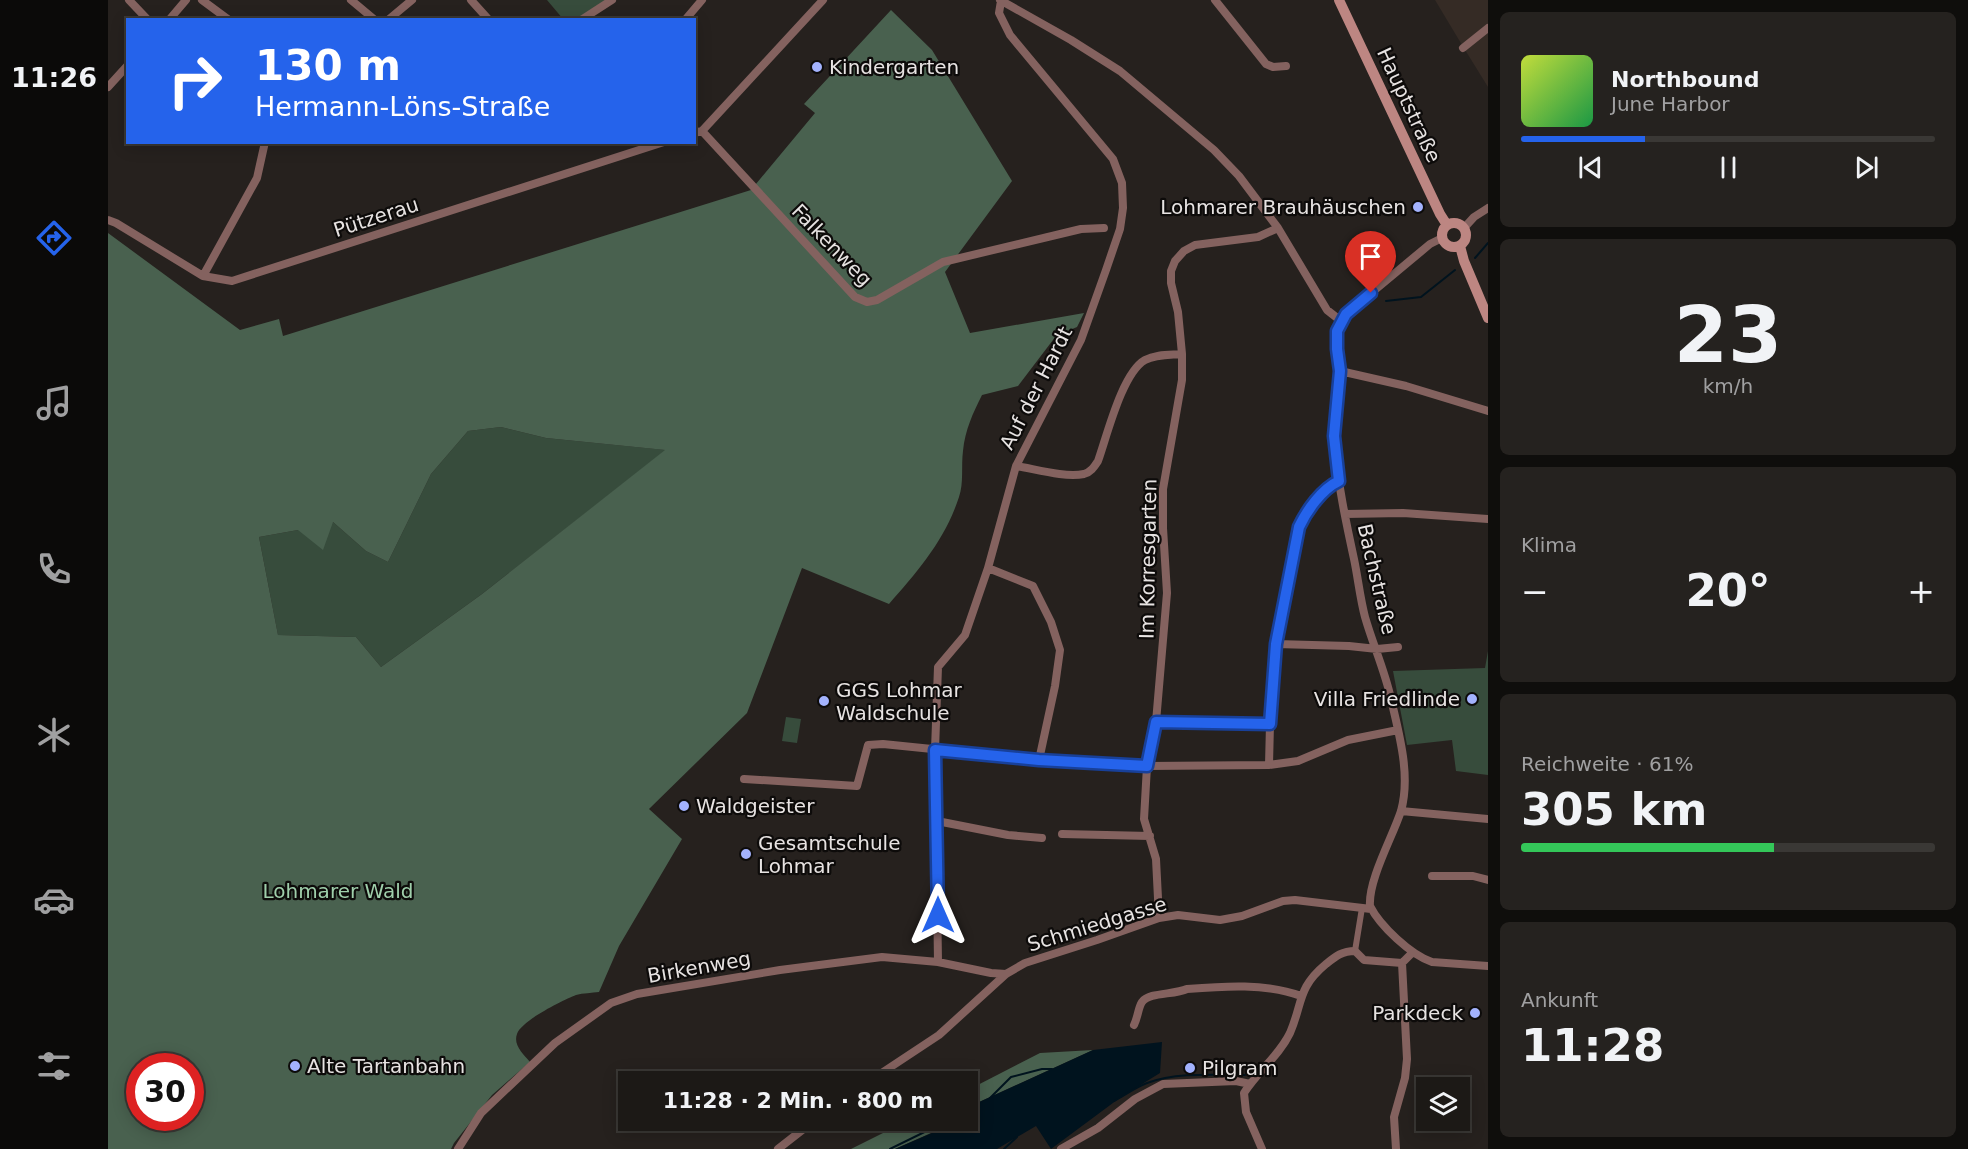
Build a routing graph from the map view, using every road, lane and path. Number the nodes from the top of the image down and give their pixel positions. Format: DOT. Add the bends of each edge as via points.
graph roads {
  1 [pos="129,0"];
  2 [pos="186,0"];
  3 [pos="202,0"];
  4 [pos="351,0"];
  5 [pos="412,0"];
  6 [pos="471,0"];
  7 [pos="612,0"];
  8 [pos="702,0"];
  9 [pos="822,0"];
  10 [pos="1001,0"];
  11 [pos="1215,0"];
  12 [pos="1339,0"];
  13 [pos="146,18"];
  14 [pos="171,18"];
  15 [pos="226,18"];
  16 [pos="373,18"];
  17 [pos="391,18"];
  18 [pos="487,18"];
  19 [pos="583,18"];
  20 [pos="687,18"];
  21 [pos="1488,28"];
  22 [pos="1463,48"];
  23 [pos="1286,66"];
  24 [pos="126,67"];
  25 [pos="108,87"];
  26 [pos="698,132"];
  27 [pos="265,144"];
  28 [pos="658,144"];
  29 [pos="1488,208"];
  30 [pos="108,220"];
  31 [pos="1447,225"];
  32 [pos="1104,228"];
  33 [pos="1278,228"];
  34 [pos="1464,228"];
  35 [pos="1442,238"];
  36 [pos="1460,246"];
  37 [pos="203,276"];
  38 [pos="1488,318"];
  39 [pos="1341,321"];
  40 [pos="1182,354"];
  41 [pos="1340,371"];
  42 [pos="1488,411"];
  43 [pos="1016,466"];
  44 [pos="1339,481"];
  45 [pos="1345,514"];
  46 [pos="1488,519"];
  47 [pos="988,568"];
  48 [pos="1276,644"];
  49 [pos="1398,647"];
  50 [pos="1377,649"];
  51 [pos="1156,722"];
  52 [pos="1270,724"];
  53 [pos="1398,730"];
  54 [pos="935,750"];
  55 [pos="1039,760"];
  56 [pos="1269,765"];
  57 [pos="1147,766"];
  58 [pos="744,780"];
  59 [pos="1401,811"];
  60 [pos="1488,819"];
  61 [pos="937,821"];
  62 [pos="1062,834"];
  63 [pos="1150,836"];
  64 [pos="1042,838"];
  65 [pos="1432,876"];
  66 [pos="1488,880"];
  67 [pos="1362,908"];
  68 [pos="1371,909"];
  69 [pos="1159,918"];
  70 [pos="1355,951"];
  71 [pos="1412,953"];
  72 [pos="938,962"];
  73 [pos="1402,963"];
  74 [pos="1488,966"];
  75 [pos="1006,974"];
  76 [pos="1301,996"];
  77 [pos="1134,1025"];
  78 [pos="885,1071"];
  79 [pos="1250,1084"];
  80 [pos="801,1131"];
  81 [pos="458,1149"];
  82 [pos="778,1149"];
  83 [pos="1061,1149"];
  84 [pos="1262,1149"];
  85 [pos="1396,1149"];
  1 -- 13 [label="street"];
  2 -- 14 [label="street"];
  3 -- 15 [label="street"];
  4 -- 16 [label="street"];
  5 -- 17 [label="street"];
  6 -- 18 [label="street"];
  7 -- 19 [label="street"];
  8 -- 20 [label="street"];
  9 -- 26 [label="street"];
  10 -- 33 [label="street" via="1120,71 1214,150"];
  10 -- 43 [label="street, Auf der Hardt" via="999,13 1010,35 1113,159 1122,183 1123,208 1120,229 1081,340"];
  11 -- 23 [label="street" via="1266,64"];
  12 -- 31 [label="main road, Hauptstraße"];
  21 -- 22 [label="street"];
  24 -- 25 [label="street"];
  26 -- 32 [label="street, Falkenweg" via="861,300 877,300 943,262 1081,229"];
  27 -- 37 [label="street" via="257,178"];
  28 -- 37 [label="street, Pützerau" via="247,277 232,281"];
  29 -- 34 [label="street"];
  30 -- 37 [label="street, Pützerau"];
  31 -- 34 [label="main road" via="1456,223"];
  31 -- 35 [label="main road"];
  33 -- 39 [label="street" via="1328,310"];
  33 -- 40 [label="street, Im Korresgarten" via="1258,237 1196,245 1175,261 1170,283 1178,312"];
  34 -- 36 [label="main road" via="1467,236"];
  35 -- 36 [label="main road" via="1450,247"];
  35 -- 39 [label="street" via="1408,262"];
  36 -- 38 [label="main road"];
  39 -- 41 [label="street, Bachstraße" via="1336,343"];
  40 -- 43 [label="street" via="1153,356 1131,373 1092,470 1083,474 1057,473"];
  40 -- 51 [label="street, Im Korresgarten" via="1182,380 1163,489 1167,593"];
  41 -- 42 [label="street"];
  41 -- 44 [label="street, Bachstraße" via="1334,436"];
  43 -- 47 [label="street, Auf der Hardt"];
  44 -- 45 [label="street, Bachstraße"];
  44 -- 48 [label="street" via="1330,486 1299,527"];
  45 -- 46 [label="street" via="1403,513"];
  45 -- 50 [label="street, Bachstraße" via="1364,613"];
  47 -- 54 [label="street, Auf der Hardt" via="964,635 938,667"];
  47 -- 55 [label="street" via="1033,586 1060,650"];
  48 -- 50 [label="street"];
  48 -- 52 [label="street"];
  49 -- 50 [label="street"];
  50 -- 53 [label="street, Bachstraße"];
  51 -- 52 [label="street"];
  51 -- 57 [label="street, Im Korresgarten"];
  52 -- 56 [label="street"];
  53 -- 56 [label="street" via="1348,740 1298,761"];
  53 -- 59 [label="street, Bachstraße" via="1405,774"];
  54 -- 55 [label="street"];
  54 -- 58 [label="street" via="868,745 857,786"];
  54 -- 61 [label="street, Auf der Hardt"];
  55 -- 57 [label="street"];
  56 -- 57 [label="street"];
  57 -- 63 [label="street, Im Korresgarten" via="1144,819"];
  59 -- 60 [label="street"];
  59 -- 68 [label="street, Bachstraße" via="1378,871"];
  61 -- 64 [label="street"];
  61 -- 72 [label="street, Auf der Hardt"];
  62 -- 63 [label="street"];
  63 -- 69 [label="street, Im Korresgarten"];
  65 -- 66 [label="street"];
  67 -- 68 [label="street, Schmiedgasse"];
  67 -- 69 [label="street, Schmiedgasse" via="1295,900 1220,920 1178,915"];
  67 -- 70 [label="street"];
  68 -- 71 [label="street"];
  69 -- 75 [label="street, Schmiedgasse" via="1025,963"];
  70 -- 73 [label="street" via="1364,960"];
  70 -- 76 [label="street" via="1337,955 1321,968 1305,985"];
  71 -- 73 [label="street"];
  71 -- 74 [label="street" via="1432,962"];
  72 -- 75 [label="street, Birkenweg"];
  72 -- 81 [label="street, Birkenweg" via="871,958 621,999 555,1043 481,1113"];
  73 -- 85 [label="street" via="1407,1059 1394,1117"];
  75 -- 78 [label="street, Schmiedgasse" via="939,1035"];
  76 -- 77 [label="street" via="1256,987 1187,989 1148,996"];
  76 -- 79 [label="street" via="1290,1034"];
  79 -- 83 [label="street" via="1163,1084"];
  79 -- 84 [label="street" via="1244,1093 1246,1112"];
  80 -- 82 [label="street"];
}
